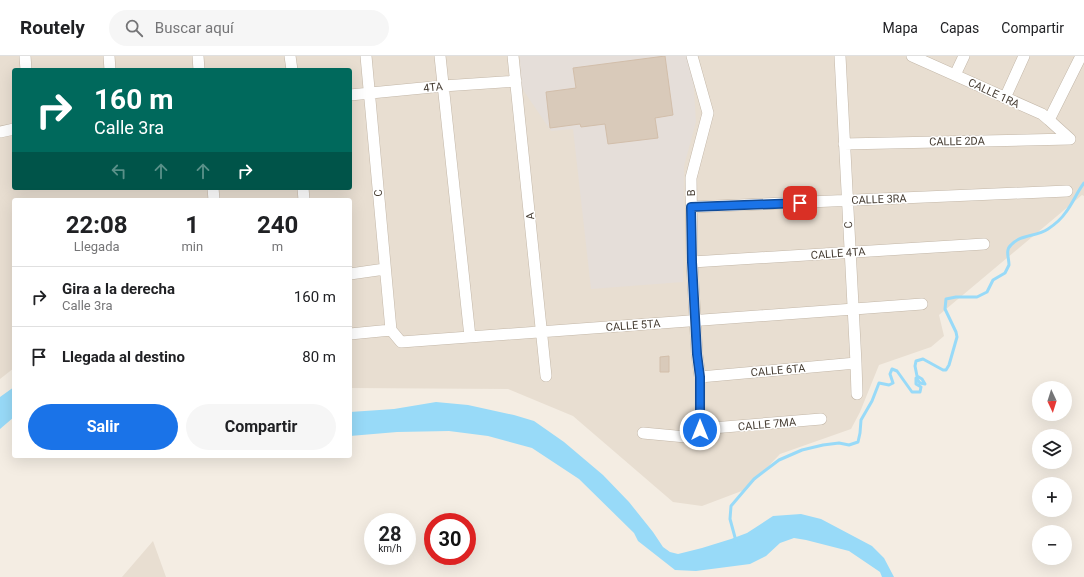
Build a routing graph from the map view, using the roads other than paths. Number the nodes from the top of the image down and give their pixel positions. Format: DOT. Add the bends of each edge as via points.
graph roads {
  1 [pos="25,56"];
  2 [pos="109,56"];
  3 [pos="198,56"];
  4 [pos="290,56"];
  5 [pos="366,56"];
  6 [pos="440,56"];
  7 [pos="513,56"];
  8 [pos="692,56"];
  9 [pos="840,56"];
  10 [pos="912,56"];
  11 [pos="964,56"];
  12 [pos="1024,56"];
  13 [pos="1081,56"];
  14 [pos="26,68"];
  15 [pos="110,68"];
  16 [pos="199,68"];
  17 [pos="292,68"];
  18 [pos="955,75"];
  19 [pos="516,81"];
  20 [pos="443,86"];
  21 [pos="369,93"];
  22 [pos="352,95"];
  23 [pos="1005,98"];
  24 [pos="1049,120"];
  25 [pos="12,129"];
  26 [pos="0,132"];
  27 [pos="1070,139"];
  28 [pos="844,144"];
  29 [pos="1067,191"];
  30 [pos="847,201"];
  31 [pos="691,207"];
  32 [pos="984,244"];
  33 [pos="850,252"];
  34 [pos="692,262"];
  35 [pos="385,269"];
  36 [pos="352,274"];
  37 [pos="922,304"];
  38 [pos="853,309"];
  39 [pos="696,320"];
  40 [pos="390,330"];
  41 [pos="541,331"];
  42 [pos="352,334"];
  43 [pos="470,336"];
  44 [pos="856,363"];
  45 [pos="546,376"];
  46 [pos="700,377"];
  47 [pos="857,394"];
  48 [pos="821,419"];
  49 [pos="700,430"];
  50 [pos="643,433"];
  1 -- 14 [label="street"];
  2 -- 15 [label="street"];
  3 -- 16 [label="street"];
  4 -- 17 [label="street"];
  5 -- 21 [label="street, C"];
  6 -- 20 [label="street"];
  7 -- 19 [label="street, A"];
  8 -- 31 [label="street, B" via="708,113 690,178"];
  9 -- 28 [label="street, C"];
  10 -- 18 [label="street, CALLE 1RA"];
  11 -- 18 [label="street"];
  12 -- 23 [label="street"];
  13 -- 24 [label="street"];
  18 -- 23 [label="street, CALLE 1RA"];
  19 -- 20 [label="street, 4TA"];
  19 -- 41 [label="street, A"];
  20 -- 21 [label="street, 4TA"];
  20 -- 43 [label="street"];
  21 -- 22 [label="street, 4TA"];
  21 -- 35 [label="street, C"];
  23 -- 24 [label="street, CALLE 1RA" via="1042,114"];
  24 -- 27 [label="street, CALLE 1RA"];
  25 -- 26 [label="street"];
  27 -- 28 [label="street, CALLE 2DA"];
  28 -- 30 [label="street, C"];
  29 -- 30 [label="street, CALLE 3RA"];
  30 -- 31 [label="street, CALLE 3RA"];
  30 -- 33 [label="street, C"];
  31 -- 34 [label="street, B"];
  32 -- 33 [label="street, CALLE 4TA"];
  33 -- 34 [label="street, CALLE 4TA"];
  33 -- 38 [label="street, C"];
  34 -- 39 [label="street, B"];
  35 -- 36 [label="street"];
  35 -- 40 [label="street, C"];
  37 -- 38 [label="street, CALLE 5TA"];
  38 -- 39 [label="street, CALLE 5TA"];
  38 -- 44 [label="street, C"];
  39 -- 41 [label="street, CALLE 5TA"];
  39 -- 46 [label="street, B"];
  40 -- 42 [label="street"];
  40 -- 43 [label="street, CALLE 5TA" via="401,342"];
  41 -- 43 [label="street, CALLE 5TA"];
  41 -- 45 [label="street, A"];
  44 -- 46 [label="street, CALLE 6TA"];
  44 -- 47 [label="street, C"];
  46 -- 49 [label="street, B"];
  48 -- 49 [label="street, CALLE 7MA"];
  49 -- 50 [label="street, CALLE 7MA" via="686,437"];
}
